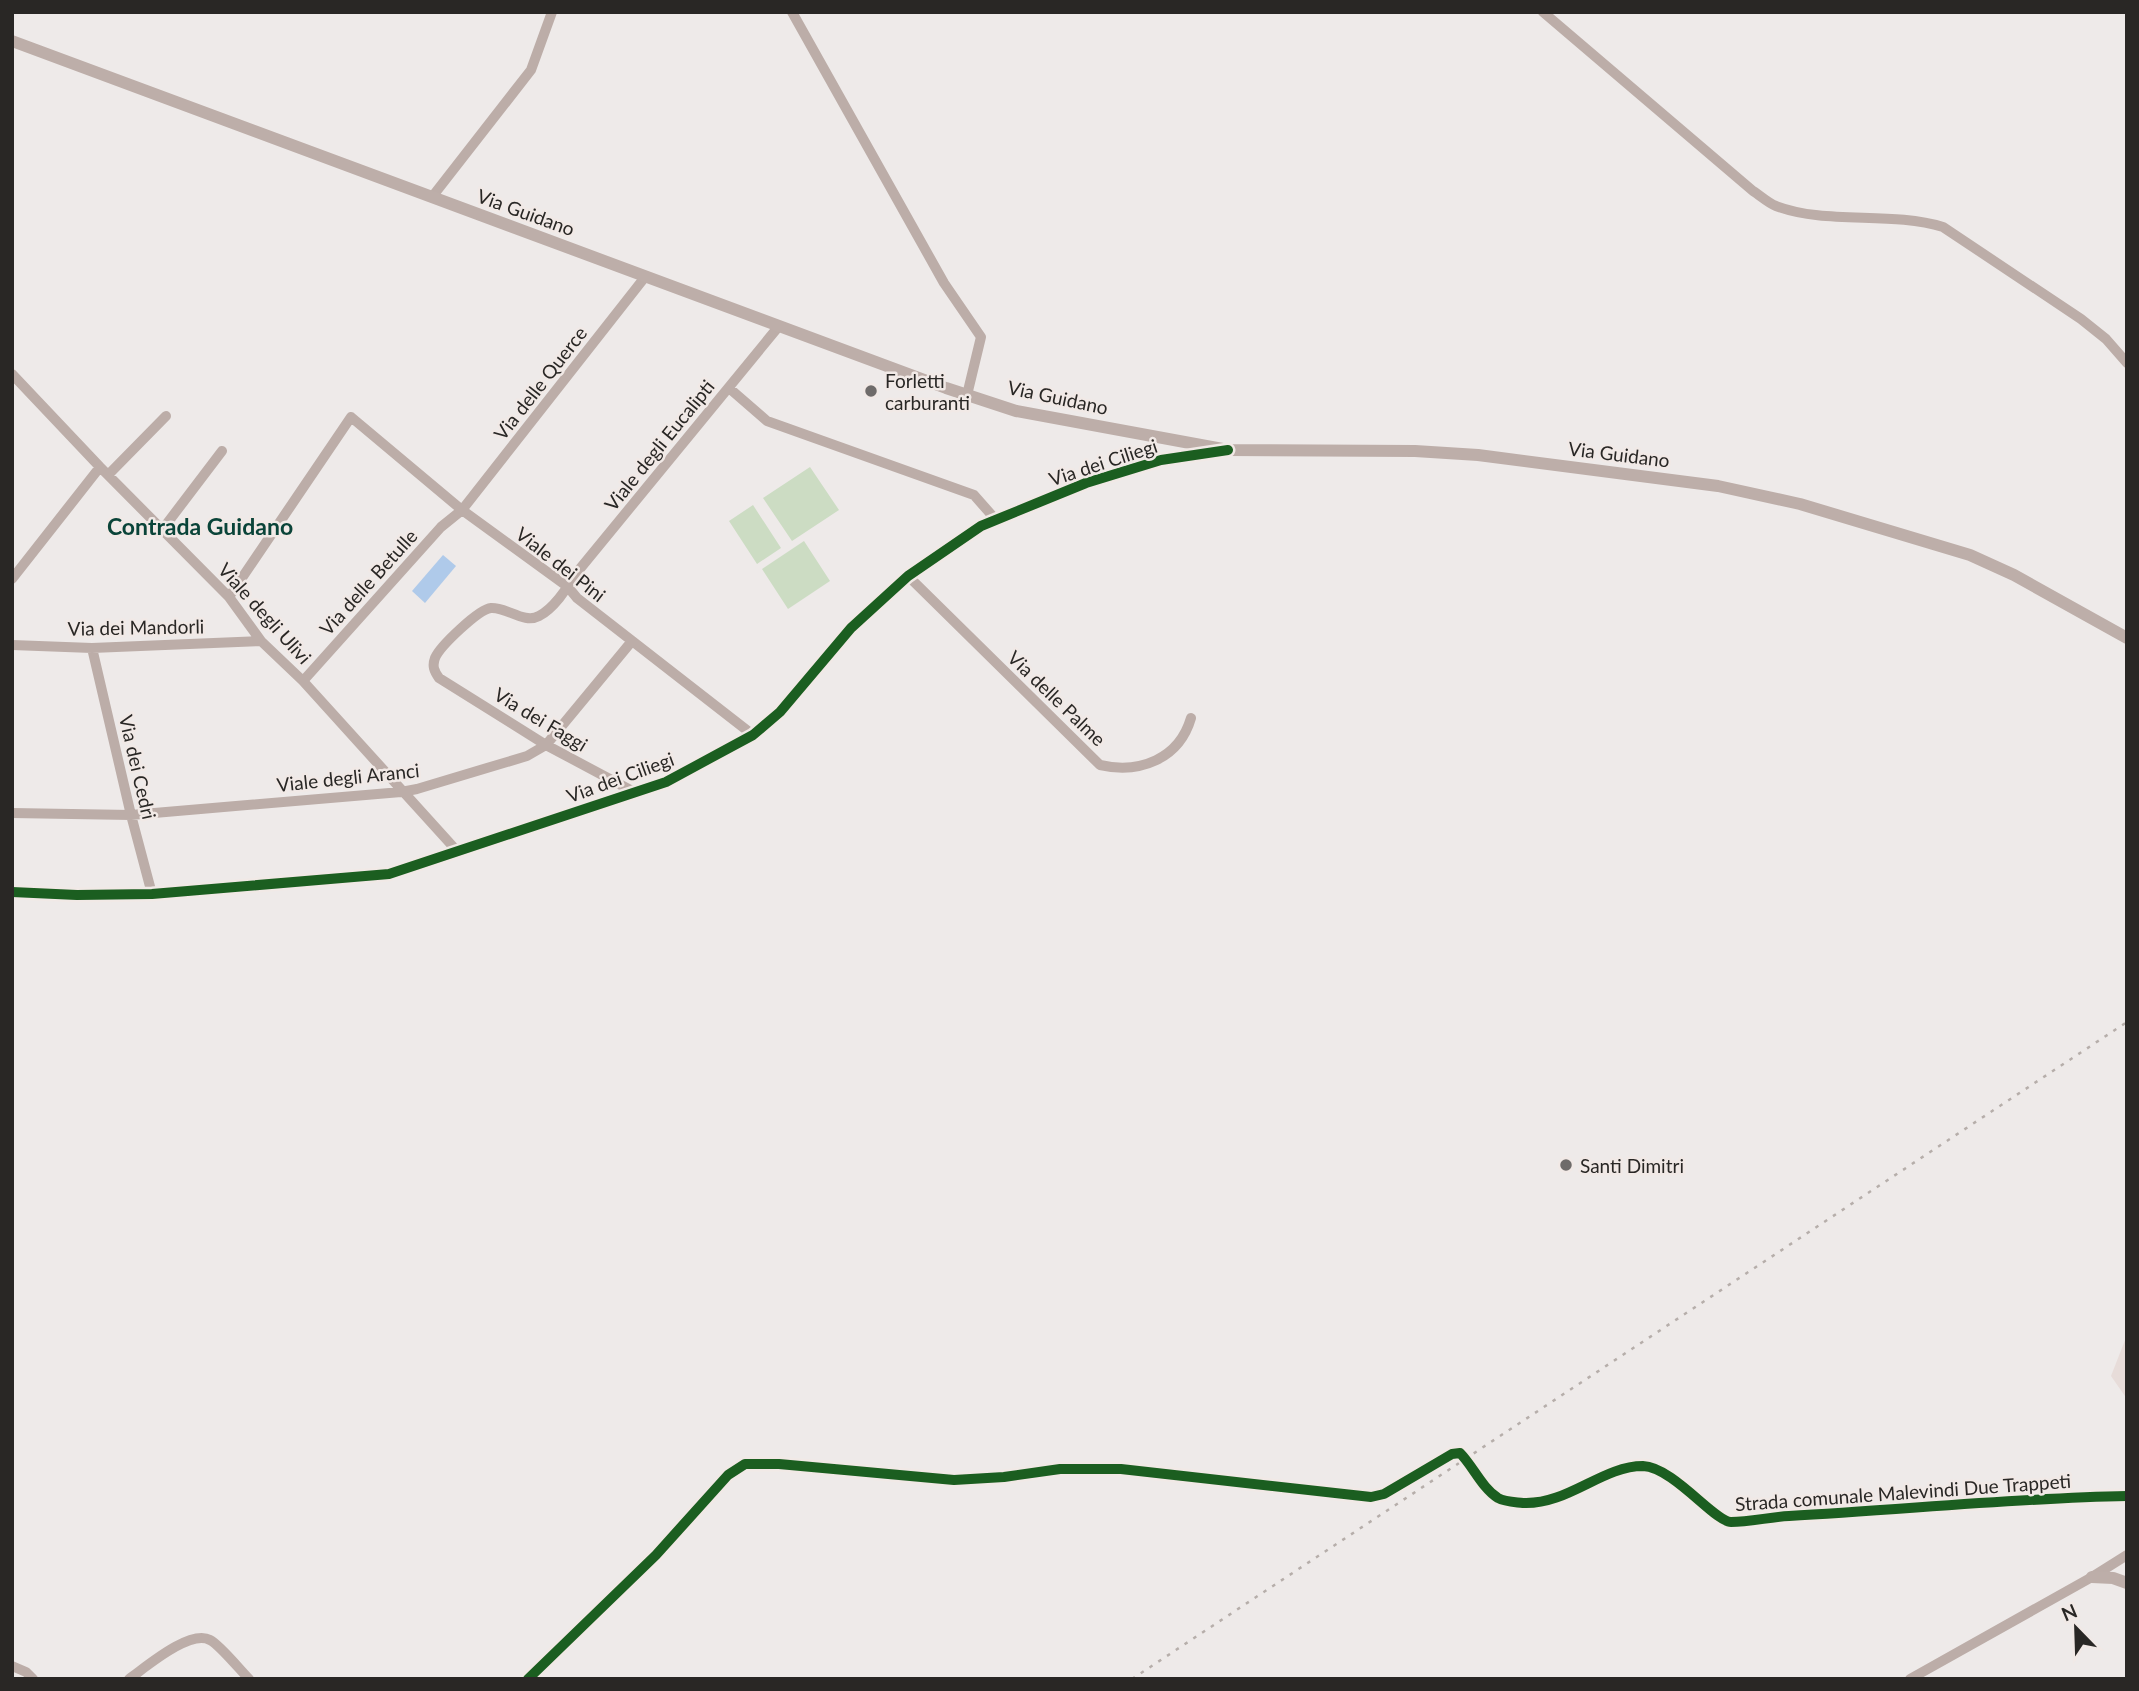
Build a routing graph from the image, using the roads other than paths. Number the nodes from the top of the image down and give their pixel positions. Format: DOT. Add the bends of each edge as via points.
graph roads {
  1 [pos="552,12"];
  2 [pos="792,12"];
  3 [pos="1542,12"];
  4 [pos="12,41"];
  5 [pos="432,197"];
  6 [pos="645,276"];
  7 [pos="779,326"];
  8 [pos="2127,363"];
  9 [pos="12,374"];
  10 [pos="729,388"];
  11 [pos="967,395"];
  12 [pos="166,415"];
  13 [pos="1228,450"];
  14 [pos="222,451"];
  15 [pos="104,471"];
  16 [pos="462,510"];
  17 [pos="996,520"];
  18 [pos="162,530"];
  19 [pos="908,576"];
  20 [pos="12,579"];
  21 [pos="568,587"];
  22 [pos="229,597"];
  23 [pos="2127,638"];
  24 [pos="261,641"];
  25 [pos="632,641"];
  26 [pos="12,645"];
  27 [pos="92,648"];
  28 [pos="433,669"];
  29 [pos="303,681"];
  30 [pos="1191,718"];
  31 [pos="753,735"];
  32 [pos="546,745"];
  33 [pos="401,792"];
  34 [pos="636,793"];
  35 [pos="12,813"];
  36 [pos="131,815"];
  37 [pos="457,852"];
  38 [pos="12,892"];
  39 [pos="152,894"];
  40 [pos="2127,1496"];
  41 [pos="2127,1555"];
  42 [pos="2092,1577"];
  43 [pos="2127,1583"];
  44 [pos="12,1666"];
  45 [pos="33,1679"];
  46 [pos="129,1679"];
  47 [pos="249,1679"];
  48 [pos="528,1679"];
  49 [pos="1910,1679"];
  1 -- 5 [label="street" via="531,71"];
  2 -- 11 [label="street" via="944,283 981,337"];
  3 -- 8 [label="street" via="1775,205 1943,227 2081,319"];
  4 -- 5 [label="main road, Via Guidano"];
  5 -- 6 [label="main road, Via Guidano"];
  6 -- 7 [label="main road, Via Guidano"];
  6 -- 16 [label="street, Via delle Querce"];
  7 -- 10 [label="street, Viale degli Eucalipti"];
  7 -- 11 [label="main road, Via Guidano"];
  9 -- 15 [label="street, Viale degli Ulivi"];
  10 -- 17 [label="street" via="767,421 974,495"];
  10 -- 21 [label="street, Viale degli Eucalipti"];
  11 -- 13 [label="main road, Via Guidano" via="1016,411"];
  12 -- 15 [label="street"];
  13 -- 17 [label="street, Via dei Ciliegi" via="1148,464 1086,483"];
  13 -- 23 [label="main road, Via Guidano" via="1478,455 1718,486 1800,504 1970,555"];
  14 -- 18 [label="street"];
  15 -- 18 [label="street, Viale degli Ulivi"];
  15 -- 20 [label="street"];
  16 -- 21 [label="street, Viale dei Pini"];
  16 -- 22 [label="street, Viale dei Pini" via="351,417"];
  16 -- 29 [label="street, Via delle Betulle" via="441,527"];
  17 -- 19 [label="street, Via dei Ciliegi"];
  18 -- 22 [label="street, Viale degli Ulivi"];
  19 -- 30 [label="street, Via delle Palme" via="1100,765 1152,763 1181,742"];
  19 -- 31 [label="street, Via dei Ciliegi" via="851,628 779,712"];
  21 -- 25 [label="street, Viale dei Pini"];
  21 -- 28 [label="street, Viale degli Eucalipti" via="537,618 491,608 480,612 440,649"];
  22 -- 24 [label="street, Viale degli Ulivi"];
  24 -- 27 [label="street, Via dei Mandorli"];
  24 -- 29 [label="street, Viale degli Ulivi"];
  25 -- 31 [label="street, Viale dei Pini"];
  25 -- 32 [label="street, Viale degli Aranci"];
  26 -- 27 [label="street, Via dei Mandorli"];
  27 -- 36 [label="street, Via dei Cedri"];
  28 -- 32 [label="street, Via dei Faggi" via="439,678"];
  29 -- 33 [label="street, Viale degli Ulivi"];
  31 -- 34 [label="street, Via dei Ciliegi"];
  32 -- 33 [label="street, Viale degli Aranci" via="527,755"];
  32 -- 34 [label="street, Via dei Faggi"];
  33 -- 36 [label="street, Viale degli Aranci"];
  33 -- 37 [label="street, Viale degli Ulivi"];
  34 -- 37 [label="street, Via dei Ciliegi"];
  35 -- 36 [label="street, Viale degli Aranci"];
  36 -- 39 [label="street, Via dei Cedri"];
  37 -- 39 [label="street, Via dei Ciliegi" via="389,874"];
  38 -- 39 [label="street, Via dei Ciliegi"];
  40 -- 48 [label="street, Strada comunale Malevindi Due Trappeti" via="1730,1522 1647,1466 1623,1470 1552,1500 1499,1499 1460,1453 1371,1497 1121,1469 1060,1469 954,1480 745,1464 727,1475 656,1555"];
  41 -- 42 [label="street"];
  42 -- 43 [label="main road"];
  42 -- 49 [label="street"];
  44 -- 45 [label="street"];
  46 -- 47 [label="street" via="187,1640 199,1637 211,1640"];
}
